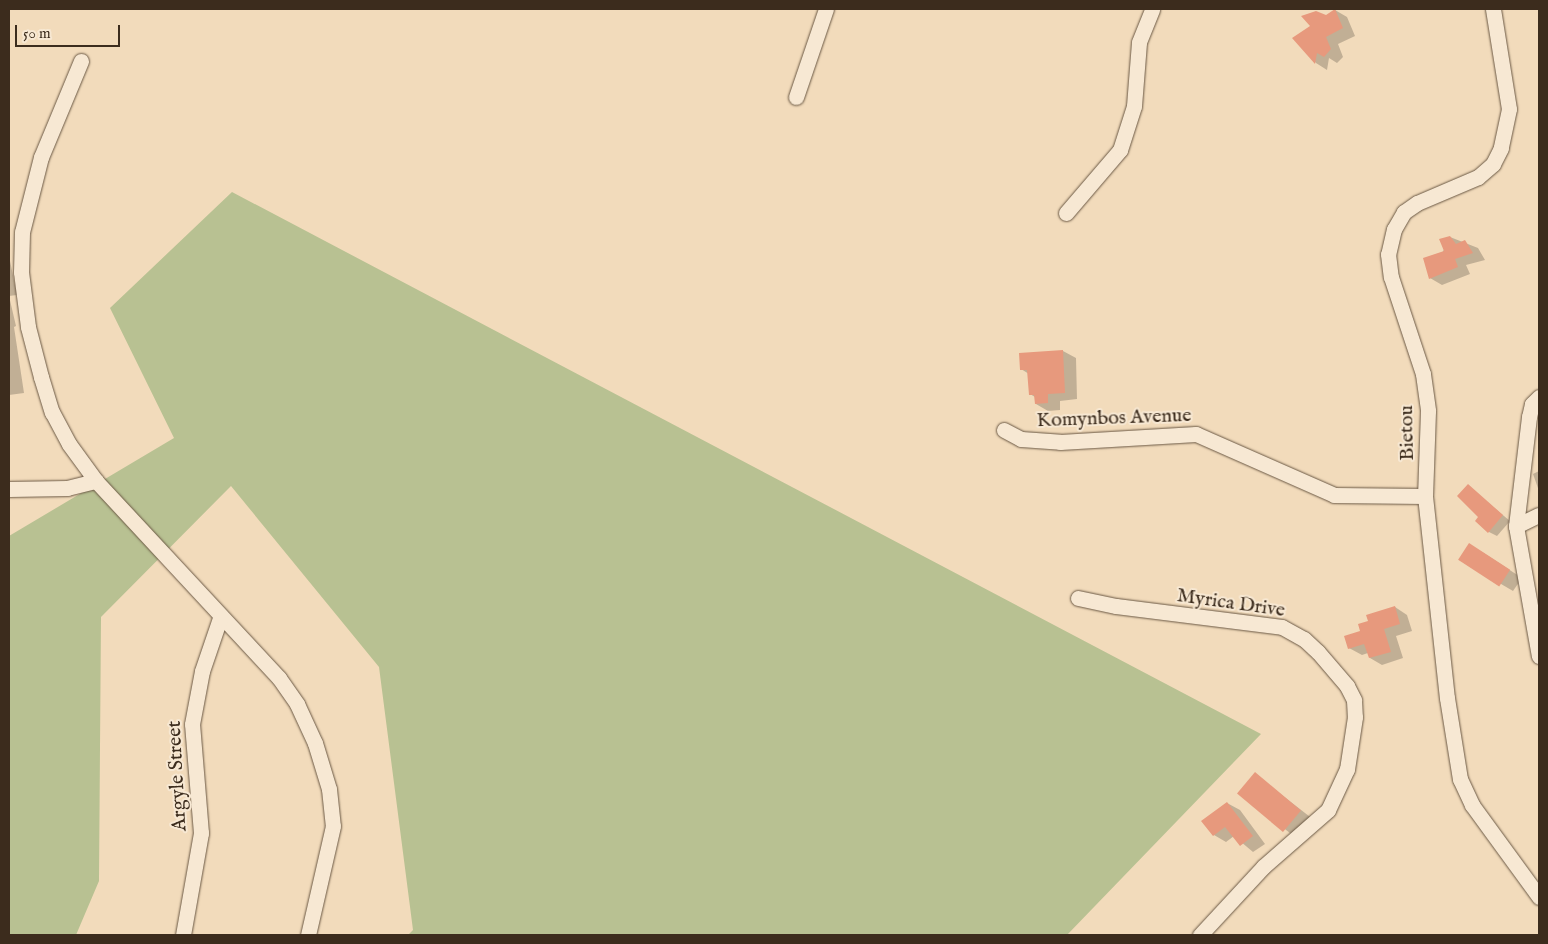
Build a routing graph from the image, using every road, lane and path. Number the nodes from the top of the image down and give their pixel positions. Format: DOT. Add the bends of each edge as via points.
graph roads {
  1 [pos="826,9"];
  2 [pos="1152,9"];
  3 [pos="1493,9"];
  4 [pos="81,60"];
  5 [pos="796,97"];
  6 [pos="1066,213"];
  7 [pos="1539,397"];
  8 [pos="1004,430"];
  9 [pos="96,481"];
  10 [pos="9,488"];
  11 [pos="1425,496"];
  12 [pos="1539,515"];
  13 [pos="1516,526"];
  14 [pos="1078,598"];
  15 [pos="220,618"];
  16 [pos="1539,656"];
  17 [pos="1539,896"];
  18 [pos="183,935"];
  19 [pos="308,935"];
  20 [pos="1200,935"];
  1 -- 5 [label="street"];
  2 -- 6 [label="street" via="1139,42 1134,106 1120,150"];
  3 -- 11 [label="street, Bietou" via="1508,109 1502,148 1493,164 1478,178 1417,203 1404,212 1390,239 1391,277 1423,374 1428,411"];
  4 -- 9 [label="street" via="31,188 22,232 21,272 28,327 52,412 69,444"];
  7 -- 13 [label="street" via="1532,404 1528,424"];
  8 -- 11 [label="street, Komynbos Avenue" via="1026,440 1060,442 1196,434 1329,494"];
  9 -- 10 [label="street" via="67,488"];
  9 -- 15 [label="street"];
  11 -- 17 [label="street, Bietou" via="1441,651 1460,779 1472,804"];
  12 -- 13 [label="street"];
  13 -- 16 [label="street"];
  14 -- 20 [label="street, Myrica Drive" via="1116,606 1282,627 1304,639 1318,652 1347,686 1354,700 1355,717 1347,769 1328,810 1263,866"];
  15 -- 18 [label="street, Argyle Street" via="202,671 192,724 201,833"];
  15 -- 19 [label="street" via="279,678 297,704 315,743 329,789 333,826"];
}
